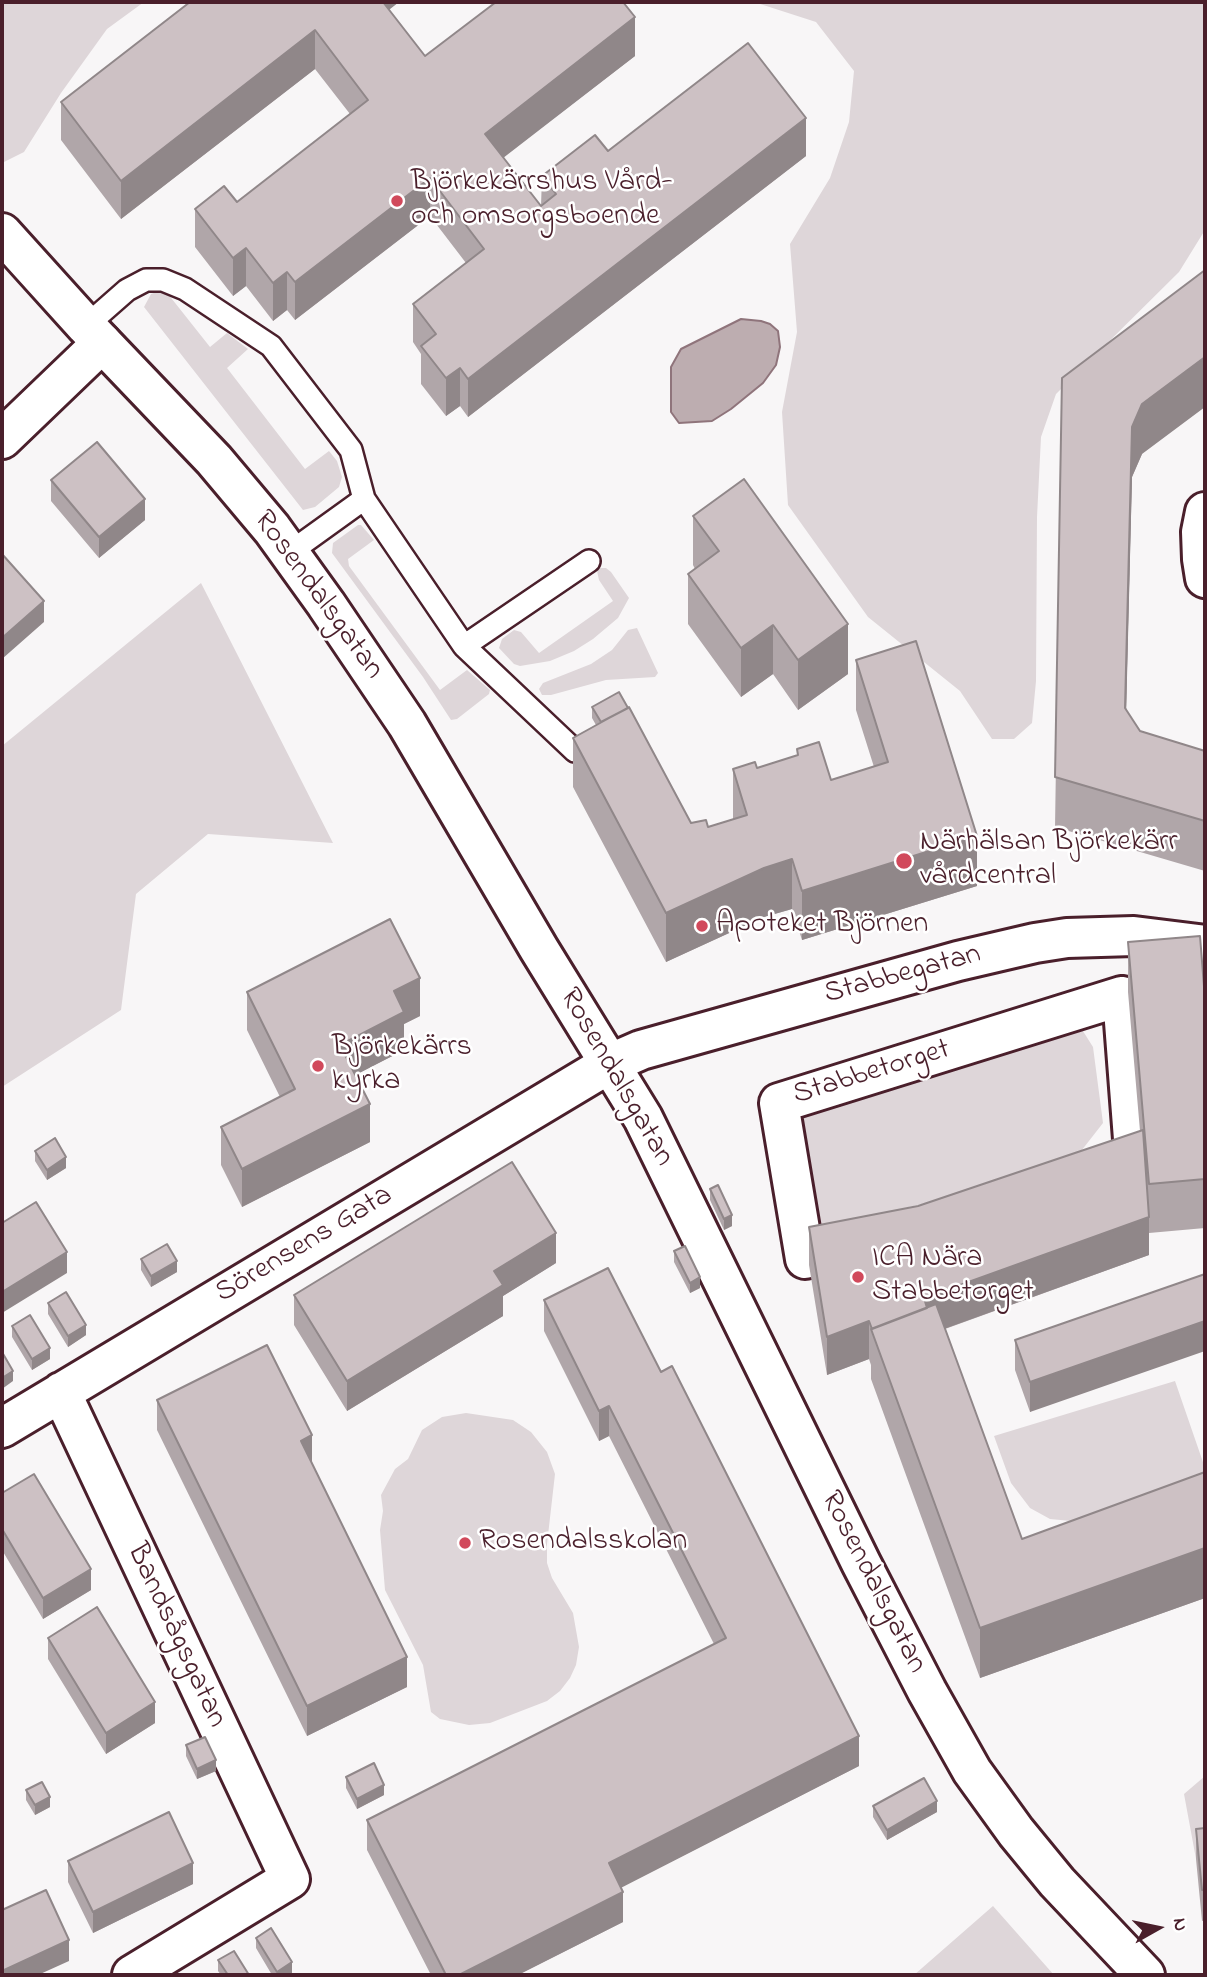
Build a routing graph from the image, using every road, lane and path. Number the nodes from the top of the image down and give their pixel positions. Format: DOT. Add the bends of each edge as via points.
graph roads {
  1 [pos="2,233"];
  2 [pos="94,335"];
  3 [pos="2,439"];
  4 [pos="364,499"];
  5 [pos="1205,512"];
  6 [pos="289,553"];
  7 [pos="589,561"];
  8 [pos="1205,578"];
  9 [pos="464,646"];
  10 [pos="575,751"];
  11 [pos="1205,945"];
  12 [pos="608,1064"];
  13 [pos="1135,1165"];
  14 [pos="61,1392"];
  15 [pos="2,1428"];
  16 [pos="132,1975"];
  17 [pos="1146,1975"];
  1 -- 2 [label="street, Rosendalsgatan"];
  2 -- 3 [label="street"];
  2 -- 4 [label="lane" via="127,290 146,280 163,280 185,289 271,346 351,450"];
  2 -- 6 [label="street, Rosendalsgatan" via="214,460"];
  4 -- 6 [label="lane"];
  4 -- 9 [label="lane"];
  5 -- 8 [label="street" via="1201,533"];
  6 -- 12 [label="street, Rosendalsgatan" via="407,724"];
  7 -- 9 [label="lane"];
  9 -- 10 [label="lane"];
  11 -- 12 [label="street, Stabbegatan" via="1134,936 1035,943 820,998 641,1050"];
  12 -- 14 [label="street, Sörensens Gata"];
  12 -- 17 [label="street, Rosendalsgatan" via="648,1129 855,1550 972,1771 1057,1882"];
  13 -- 13 [label="street, Stabbetorget" via="914,1237 805,1259 779,1103 1122,996"];
  14 -- 15 [label="street, Sörensens Gata"];
  14 -- 16 [label="street, Bandsågsgatan" via="290,1879"];
}
